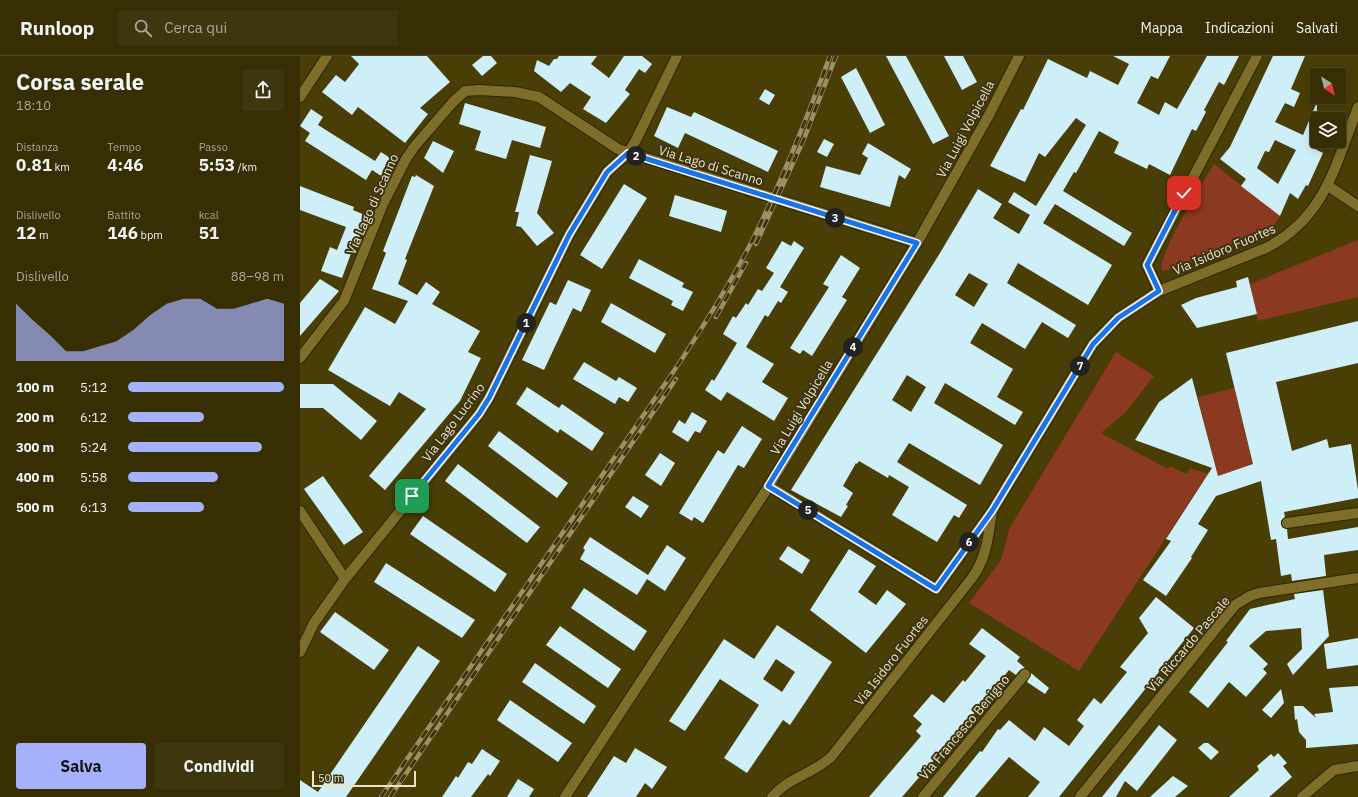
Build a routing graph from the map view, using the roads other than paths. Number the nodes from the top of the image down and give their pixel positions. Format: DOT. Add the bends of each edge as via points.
graph roads {
  1 [pos="327,56"];
  2 [pos="677,56"];
  3 [pos="1018,56"];
  4 [pos="1257,56"];
  5 [pos="300,97"];
  6 [pos="1358,107"];
  7 [pos="628,153"];
  8 [pos="1327,185"];
  9 [pos="1358,206"];
  10 [pos="917,243"];
  11 [pos="1159,291"];
  12 [pos="300,358"];
  13 [pos="768,486"];
  14 [pos="300,511"];
  15 [pos="992,511"];
  16 [pos="1358,513"];
  17 [pos="1287,523"];
  18 [pos="345,578"];
  19 [pos="1358,578"];
  20 [pos="300,652"];
  21 [pos="1025,674"];
  22 [pos="1358,766"];
  23 [pos="565,797"];
  24 [pos="772,797"];
  25 [pos="923,797"];
  26 [pos="1080,797"];
  27 [pos="1302,797"];
  1 -- 5 [label="street"];
  2 -- 7 [label="street, Via Lago Lucrino" via="644,126"];
  3 -- 10 [label="street, Via Luigi Volpicella" via="989,114"];
  4 -- 11 [label="street" via="1147,265"];
  6 -- 8 [label="street, Via Isidoro Fuortes"];
  7 -- 10 [label="street, Via Lago di Scanno"];
  7 -- 12 [label="street, Via Lago di Scanno" via="539,97 515,92 465,91 406,159 384,204 344,301"];
  7 -- 18 [label="street, Via Lago Lucrino" via="607,172 569,235 497,384 485,403"];
  8 -- 9 [label="street"];
  8 -- 11 [label="street, Via Isidoro Fuortes" via="1311,213 1283,239"];
  10 -- 13 [label="street, Via Luigi Volpicella"];
  11 -- 15 [label="street, Via Isidoro Fuortes" via="1118,318 1093,344"];
  13 -- 15 [label="street, Via Isidoro Fuortes" via="936,589"];
  13 -- 23 [label="street, Via Luigi Volpicella"];
  14 -- 18 [label="street"];
  15 -- 24 [label="street, Via Isidoro Fuortes" via="985,555 972,578 832,756 823,765 782,786"];
  16 -- 17 [label="street"];
  18 -- 20 [label="street, Via Lago Lucrino" via="314,623"];
  19 -- 26 [label="street, Via Riccardo Pascale" via="1259,593 1235,605"];
  21 -- 25 [label="street, Via Francesco Benigno"];
  22 -- 27 [label="street" via="1334,770"];
}
